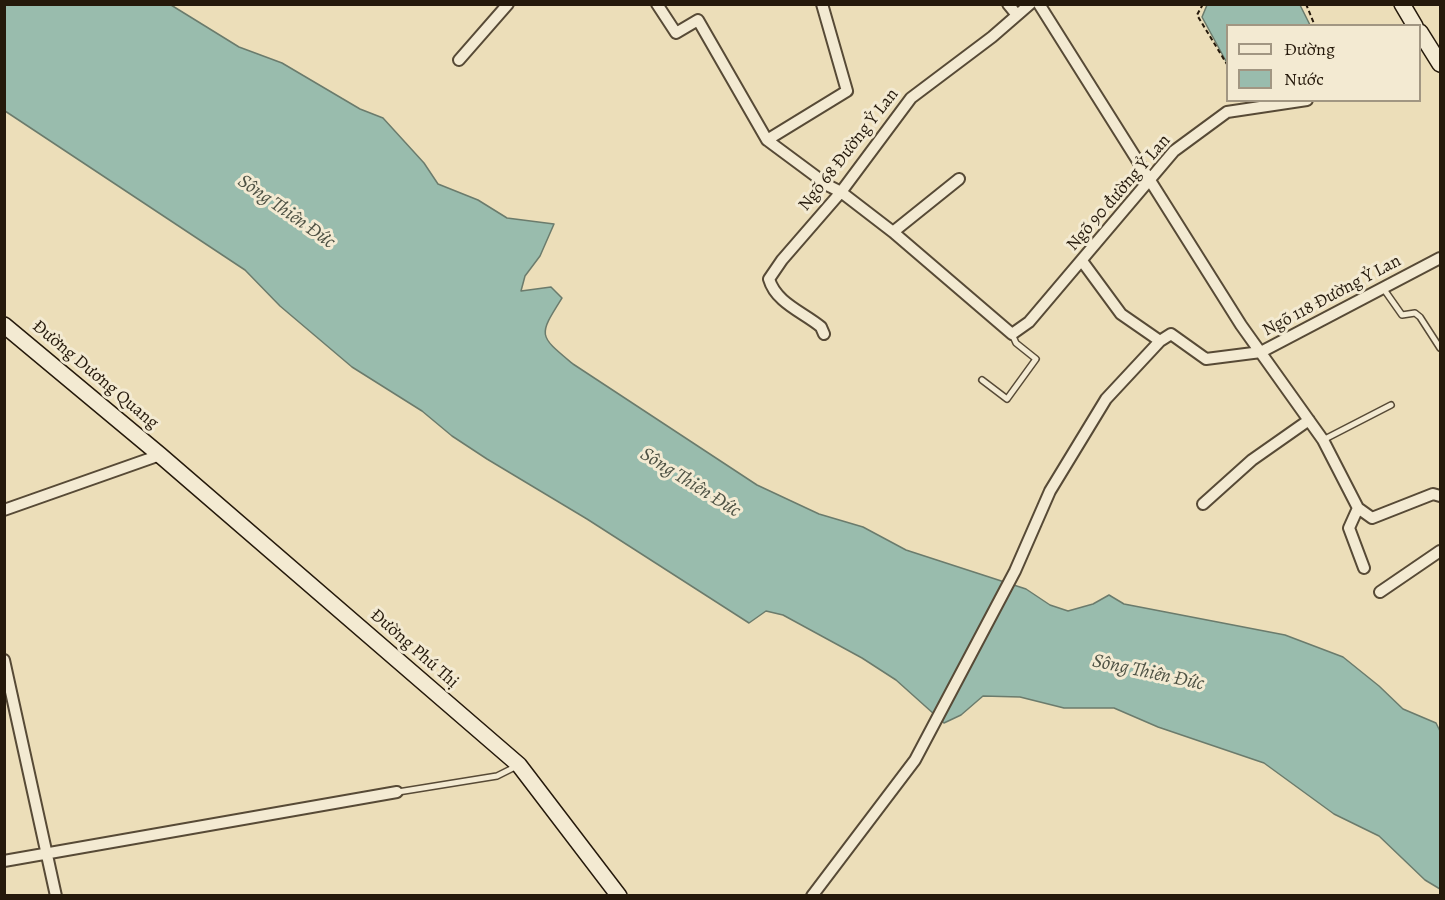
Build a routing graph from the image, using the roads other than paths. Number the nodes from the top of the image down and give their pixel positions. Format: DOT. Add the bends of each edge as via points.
graph roads {
  1 [pos="508,4"];
  2 [pos="657,4"];
  3 [pos="822,4"];
  4 [pos="1008,4"];
  5 [pos="1030,4"];
  6 [pos="1039,4"];
  7 [pos="1402,4"];
  8 [pos="1017,15"];
  9 [pos="1414,24"];
  10 [pos="1424,49"];
  11 [pos="459,60"];
  12 [pos="1440,64"];
  13 [pos="1294,102"];
  14 [pos="767,140"];
  15 [pos="959,179"];
  16 [pos="1149,180"];
  17 [pos="841,192"];
  18 [pos="893,232"];
  19 [pos="1440,258"];
  20 [pos="1082,261"];
  21 [pos="1383,288"];
  22 [pos="4,325"];
  23 [pos="824,334"];
  24 [pos="1012,334"];
  25 [pos="1160,341"];
  26 [pos="1440,348"];
  27 [pos="1261,352"];
  28 [pos="982,380"];
  29 [pos="1391,405"];
  30 [pos="1309,420"];
  31 [pos="1323,440"];
  32 [pos="160,455"];
  33 [pos="1440,496"];
  34 [pos="1203,504"];
  35 [pos="1358,508"];
  36 [pos="4,510"];
  37 [pos="1440,551"];
  38 [pos="1364,568"];
  39 [pos="1380,592"];
  40 [pos="4,660"];
  41 [pos="519,765"];
  42 [pos="397,792"];
  43 [pos="48,854"];
  44 [pos="4,861"];
  45 [pos="56,896"];
  46 [pos="619,896"];
  47 [pos="812,896"];
  1 -- 11 [label="street"];
  2 -- 14 [label="street" via="676,33 698,20"];
  3 -- 14 [label="street" via="847,91"];
  4 -- 8 [label="street"];
  5 -- 8 [label="street, Ngõ 68 Đường Ỷ Lan"];
  6 -- 16 [label="street"];
  7 -- 9 [label="street"];
  8 -- 17 [label="street, Ngõ 68 Đường Ỷ Lan" via="911,98"];
  10 -- 12 [label="street"];
  13 -- 16 [label="street, Ngõ 90 đường Ỷ Lan" via="1227,112 1174,151"];
  14 -- 17 [label="street"];
  15 -- 18 [label="street"];
  16 -- 20 [label="street, Ngõ 90 đường Ỷ Lan"];
  16 -- 27 [label="street"];
  17 -- 18 [label="street"];
  17 -- 23 [label="street, Ngõ 68 Đường Ỷ Lan" via="769,279 778,297 821,327"];
  18 -- 24 [label="street"];
  19 -- 21 [label="street, Ngõ 118 Đường Ỷ Lan"];
  20 -- 24 [label="street, Ngõ 90 đường Ỷ Lan" via="1029,322"];
  20 -- 25 [label="street" via="1122,314"];
  21 -- 26 [label="lane" via="1402,315 1414,313 1420,317"];
  21 -- 27 [label="street, Ngõ 118 Đường Ỷ Lan"];
  22 -- 32 [label="street, Đường Dương Quang"];
  24 -- 28 [label="lane" via="1016,343 1036,359 1007,399"];
  25 -- 27 [label="street, Ngõ 118 Đường Ỷ Lan" via="1171,334 1206,359"];
  25 -- 47 [label="street" via="1106,399 1050,491 1015,571 915,760"];
  27 -- 30 [label="street"];
  29 -- 31 [label="lane"];
  30 -- 31 [label="street"];
  30 -- 34 [label="street" via="1252,460"];
  31 -- 35 [label="street"];
  32 -- 36 [label="street"];
  32 -- 41 [label="street, Đường Phú Thị"];
  33 -- 35 [label="street" via="1433,494 1372,518"];
  35 -- 38 [label="street" via="1349,528"];
  37 -- 39 [label="street"];
  40 -- 43 [label="street"];
  41 -- 42 [label="lane" via="497,776"];
  41 -- 46 [label="street, Đường Phú Thị"];
  42 -- 43 [label="street"];
  43 -- 44 [label="street"];
  43 -- 45 [label="street"];
}
